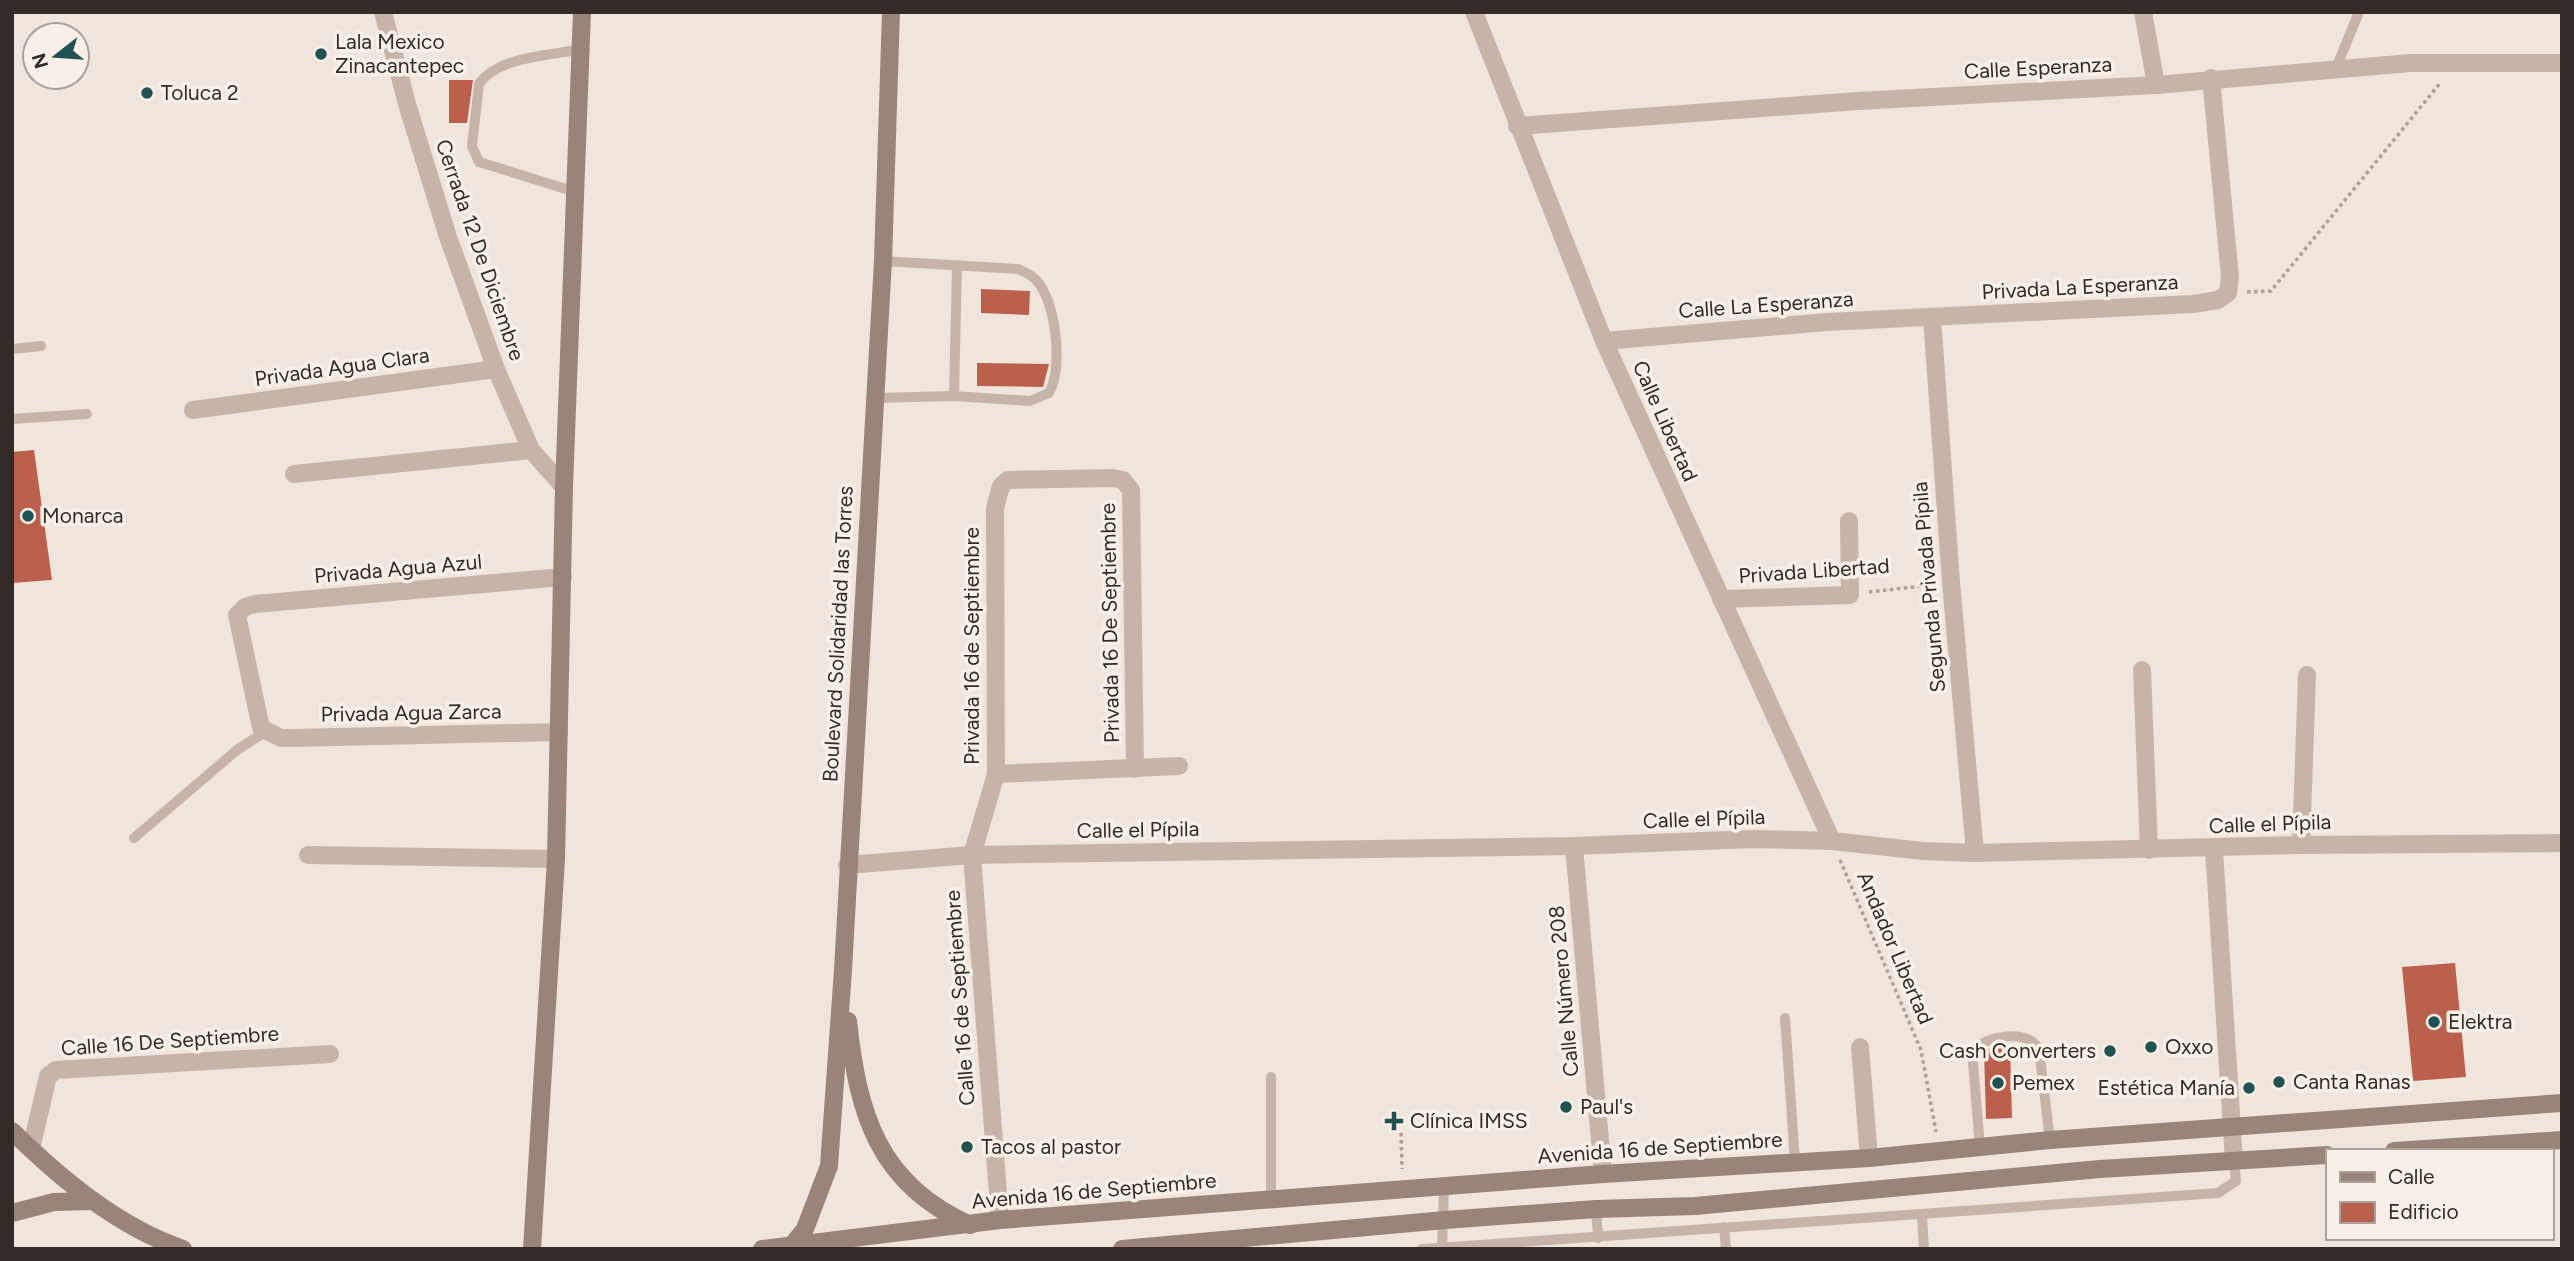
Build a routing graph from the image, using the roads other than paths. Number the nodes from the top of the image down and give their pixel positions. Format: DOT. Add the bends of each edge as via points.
graph roads {
  1 [pos="383,12"];
  2 [pos="582,12"];
  3 [pos="891,12"];
  4 [pos="1474,12"];
  5 [pos="2143,12"];
  6 [pos="2359,12"];
  7 [pos="581,49"];
  8 [pos="2562,63"];
  9 [pos="2336,68"];
  10 [pos="2211,78"];
  11 [pos="2155,85"];
  12 [pos="1517,126"];
  13 [pos="576,192"];
  14 [pos="883,261"];
  15 [pos="957,265"];
  16 [pos="1932,317"];
  17 [pos="1604,341"];
  18 [pos="41,346"];
  19 [pos="12,349"];
  20 [pos="496,369"];
  21 [pos="954,397"];
  22 [pos="874,398"];
  23 [pos="193,410"];
  24 [pos="87,414"];
  25 [pos="12,419"];
  26 [pos="531,450"];
  27 [pos="294,474"];
  28 [pos="1008,480"];
  29 [pos="564,487"];
  30 [pos="1849,521"];
  31 [pos="563,577"];
  32 [pos="1721,600"];
  33 [pos="2142,670"];
  34 [pos="2307,676"];
  35 [pos="265,732"];
  36 [pos="559,732"];
  37 [pos="1179,766"];
  38 [pos="1135,769"];
  39 [pos="996,774"];
  40 [pos="134,838"];
  41 [pos="1832,841"];
  42 [pos="2562,844"];
  43 [pos="2301,845"];
  44 [pos="1574,846"];
  45 [pos="2214,849"];
  46 [pos="2149,850"];
  47 [pos="1975,853"];
  48 [pos="308,855"];
  49 [pos="972,855"];
  50 [pos="556,859"];
  51 [pos="847,865"];
  52 [pos="843,970"];
  53 [pos="1785,1018"];
  54 [pos="1860,1047"];
  55 [pos="330,1054"];
  56 [pos="1271,1077"];
  57 [pos="2562,1103"];
  58 [pos="2231,1125"];
  59 [pos="12,1131"];
  60 [pos="2050,1140"];
  61 [pos="2562,1140"];
  62 [pos="1980,1147"];
  63 [pos="31,1149"];
  64 [pos="2425,1149"];
  65 [pos="2326,1155"];
  66 [pos="1869,1158"];
  67 [pos="1795,1161"];
  68 [pos="2234,1161"];
  69 [pos="1604,1174"];
  70 [pos="1444,1187"];
  71 [pos="1270,1199"];
  72 [pos="93,1201"];
  73 [pos="1595,1209"];
  74 [pos="12,1213"];
  75 [pos="1922,1215"];
  76 [pos="1000,1220"];
  77 [pos="1445,1220"];
  78 [pos="970,1225"];
  79 [pos="1724,1227"];
  80 [pos="1598,1238"];
  81 [pos="790,1247"];
  82 [pos="1442,1248"];
  83 [pos="183,1249"];
  84 [pos="532,1249"];
  85 [pos="762,1249"];
  86 [pos="1122,1249"];
  87 [pos="1422,1249"];
  88 [pos="1726,1249"];
  89 [pos="1924,1249"];
  1 -- 20 [label="street, Cerrada 12 De Diciembre" via="448,237"];
  2 -- 7 [label="main road"];
  3 -- 14 [label="main road, Boulevard Solidaridad las Torres"];
  4 -- 12 [label="street, Calle Libertad"];
  5 -- 11 [label="street"];
  6 -- 9 [label="lane"];
  7 -- 13 [label="main road"];
  7 -- 13 [label="lane" via="499,67 484,76 479,84 472,146 479,162"];
  8 -- 9 [label="street, Calle Esperanza"];
  9 -- 10 [label="street, Calle Esperanza"];
  10 -- 11 [label="street, Calle Esperanza"];
  10 -- 16 [label="street, Privada La Esperanza" via="2228,293 2218,300 2193,304"];
  11 -- 12 [label="street, Calle Esperanza"];
  12 -- 17 [label="street, Calle Libertad"];
  13 -- 29 [label="main road"];
  14 -- 15 [label="lane"];
  14 -- 22 [label="main road, Boulevard Solidaridad las Torres"];
  15 -- 21 [label="lane"];
  15 -- 21 [label="lane" via="1017,268 1039,283 1055,327 1055,383 1039,400"];
  16 -- 17 [label="street, Calle La Esperanza"];
  16 -- 47 [label="street, Segunda Privada Pípila"];
  17 -- 32 [label="street, Calle Libertad"];
  18 -- 19 [label="lane"];
  20 -- 23 [label="street, Privada Agua Clara"];
  20 -- 26 [label="street, Cerrada 12 De Diciembre"];
  21 -- 22 [label="lane"];
  22 -- 51 [label="main road, Boulevard Solidaridad las Torres"];
  24 -- 25 [label="lane"];
  26 -- 27 [label="street"];
  26 -- 29 [label="street, Cerrada 12 De Diciembre"];
  28 -- 38 [label="street, Privada 16 De Septiembre" via="1123,480 1130,490"];
  28 -- 39 [label="street, Privada 16 de Septiembre" via="1001,486 995,508"];
  29 -- 31 [label="main road"];
  30 -- 32 [label="street, Privada Libertad" via="1850,595"];
  31 -- 35 [label="street, Privada Agua Azul" via="255,604 239,611 237,625"];
  31 -- 36 [label="main road"];
  32 -- 41 [label="street, Calle Libertad"];
  33 -- 46 [label="street"];
  34 -- 43 [label="street"];
  35 -- 36 [label="street, Privada Agua Zarca" via="292,738"];
  35 -- 40 [label="lane" via="237,750"];
  36 -- 50 [label="main road"];
  37 -- 38 [label="street"];
  38 -- 39 [label="street"];
  39 -- 49 [label="street, Privada 16 de Septiembre"];
  41 -- 44 [label="street, Calle el Pípila" via="1754,839"];
  41 -- 47 [label="street, Calle el Pípila"];
  42 -- 43 [label="street, Calle el Pípila"];
  43 -- 45 [label="street, Calle el Pípila"];
  44 -- 49 [label="street, Calle el Pípila"];
  44 -- 69 [label="street, Calle Número 208"];
  45 -- 46 [label="street, Calle el Pípila"];
  45 -- 58 [label="street"];
  46 -- 47 [label="street, Calle el Pípila"];
  48 -- 50 [label="street"];
  49 -- 51 [label="street, Calle el Pípila"];
  49 -- 76 [label="street, Calle 16 de Septiembre"];
  50 -- 84 [label="main road"];
  51 -- 52 [label="main road, Boulevard Solidaridad las Torres"];
  52 -- 78 [label="main road" via="853,1067 865,1118 879,1145 914,1188"];
  52 -- 81 [label="main road, Boulevard Solidaridad las Torres" via="829,1166 805,1229"];
  53 -- 67 [label="lane"];
  54 -- 66 [label="street"];
  55 -- 63 [label="street, Calle 16 De Septiembre" via="56,1070 48,1076"];
  56 -- 71 [label="lane"];
  57 -- 58 [label="main road, Avenida 16 de Septiembre"];
  58 -- 60 [label="main road, Avenida 16 de Septiembre"];
  58 -- 68 [label="street"];
  59 -- 63 [label="main road"];
  60 -- 62 [label="main road, Avenida 16 de Septiembre"];
  60 -- 62 [label="lane" via="2039,1049 2032,1040 2019,1036 1981,1041 1972,1051"];
  61 -- 64 [label="main road"];
  62 -- 66 [label="main road, Avenida 16 de Septiembre"];
  63 -- 72 [label="main road"];
  65 -- 68 [label="main road"];
  66 -- 67 [label="main road, Avenida 16 de Septiembre"];
  67 -- 69 [label="main road, Avenida 16 de Septiembre"];
  68 -- 73 [label="main road" via="1695,1206"];
  68 -- 75 [label="lane" via="2236,1181 2218,1193"];
  69 -- 70 [label="main road, Avenida 16 de Septiembre"];
  70 -- 71 [label="main road, Avenida 16 de Septiembre"];
  70 -- 77 [label="lane"];
  71 -- 76 [label="main road, Avenida 16 de Septiembre"];
  72 -- 74 [label="main road" via="54,1202"];
  72 -- 83 [label="main road"];
  73 -- 77 [label="main road"];
  73 -- 80 [label="lane"];
  75 -- 79 [label="lane"];
  75 -- 89 [label="lane"];
  76 -- 78 [label="main road, Avenida 16 de Septiembre"];
  77 -- 82 [label="lane"];
  77 -- 86 [label="main road"];
  78 -- 81 [label="main road, Avenida 16 de Septiembre"];
  79 -- 80 [label="lane"];
  79 -- 88 [label="lane"];
  80 -- 82 [label="lane"];
  81 -- 85 [label="main road, Avenida 16 de Septiembre"];
  82 -- 87 [label="lane"];
}
